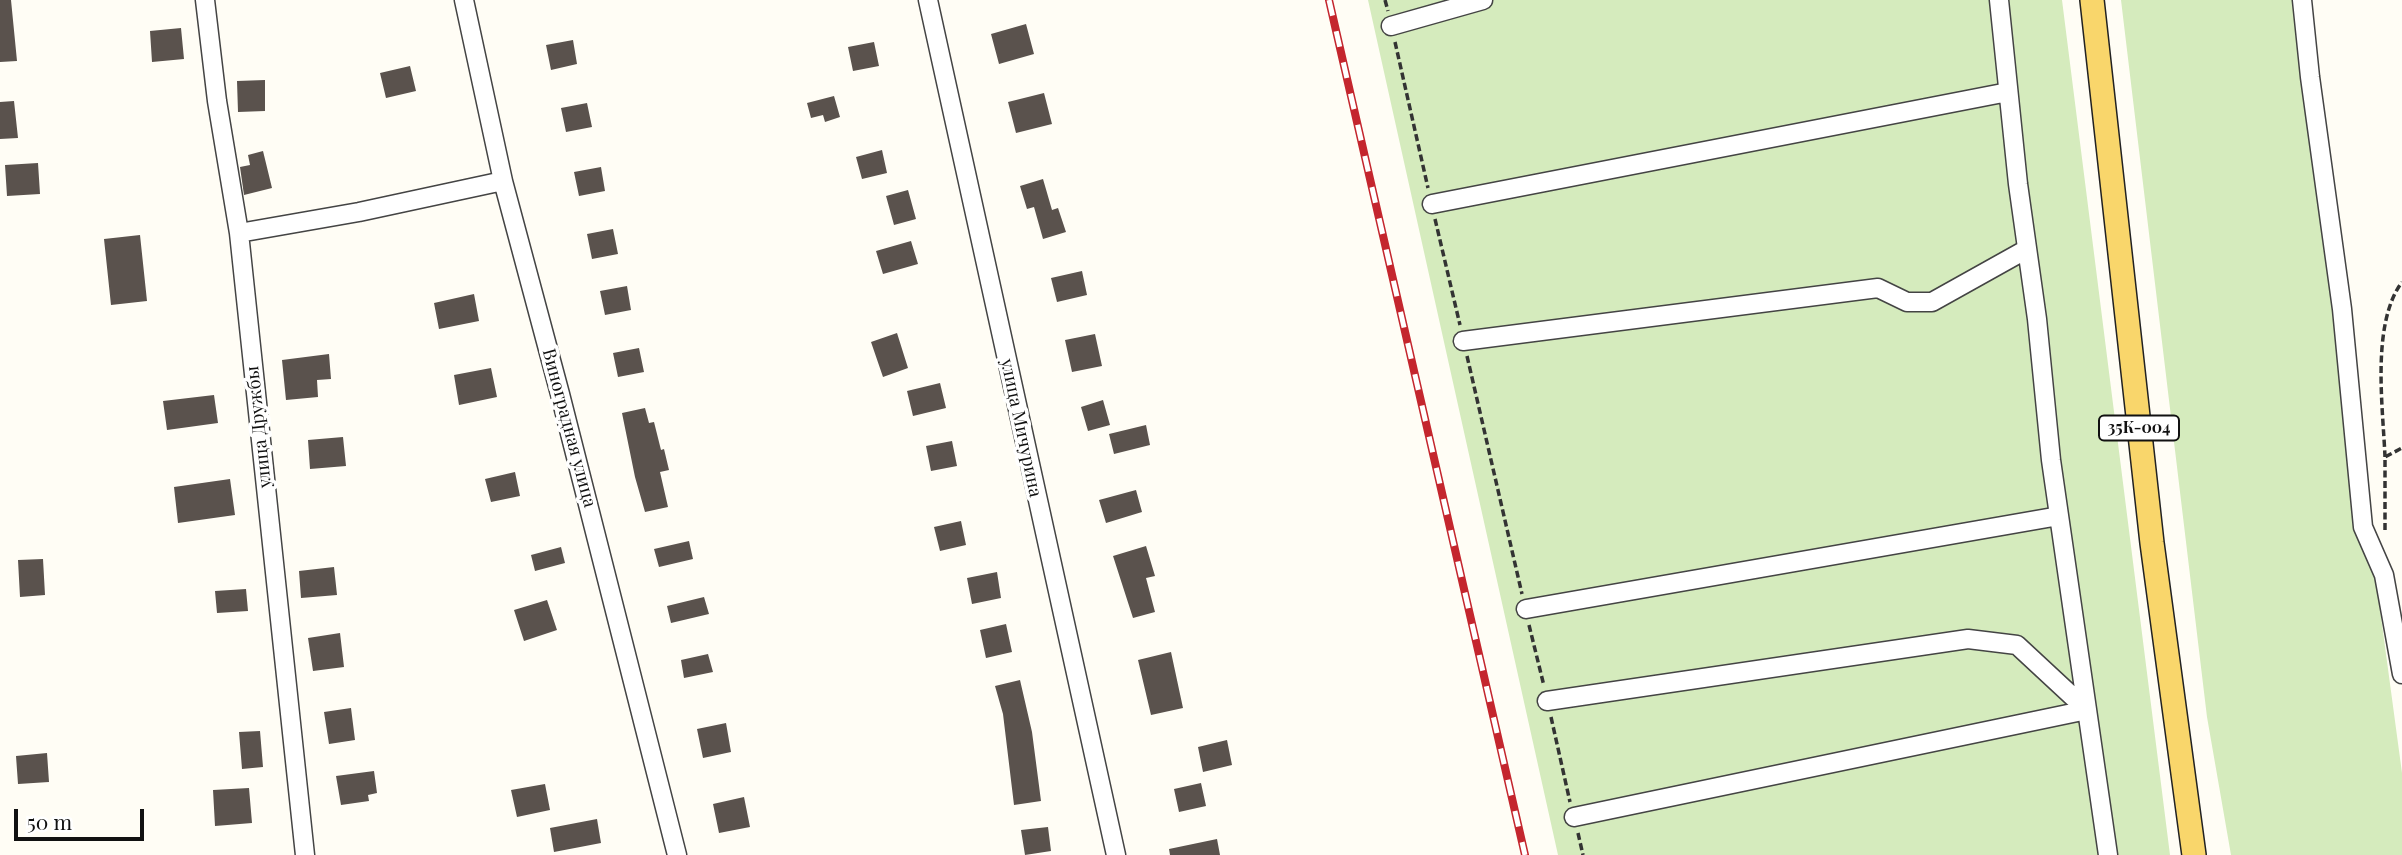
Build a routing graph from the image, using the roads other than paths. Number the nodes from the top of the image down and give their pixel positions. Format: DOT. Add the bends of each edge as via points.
graph roads {
  1 [pos="205,0"];
  2 [pos="464,0"];
  3 [pos="928,0"];
  4 [pos="1483,0"];
  5 [pos="1999,0"];
  6 [pos="2092,0"];
  7 [pos="2302,0"];
  8 [pos="1391,26"];
  9 [pos="2008,92"];
  10 [pos="503,181"];
  11 [pos="1432,204"];
  12 [pos="239,233"];
  13 [pos="2027,249"];
  14 [pos="1463,341"];
  15 [pos="2059,516"];
  16 [pos="1526,609"];
  17 [pos="2402,674"];
  18 [pos="1547,701"];
  19 [pos="2087,710"];
  20 [pos="1574,817"];
  21 [pos="305,855"];
  22 [pos="677,855"];
  23 [pos="1116,855"];
  24 [pos="2108,855"];
  25 [pos="2194,855"];
  1 -- 12 [label="street, улица Дружбы"];
  2 -- 10 [label="street, Виноградная улица"];
  3 -- 23 [label="street, улица Мичурина"];
  4 -- 8 [label="street"];
  5 -- 9 [label="street"];
  6 -- 25 [label="main road, 35К-004" via="2152,543"];
  7 -- 17 [label="street" via="2342,309 2363,527 2384,575"];
  9 -- 11 [label="street"];
  9 -- 13 [label="street"];
  10 -- 12 [label="street"];
  10 -- 22 [label="street, Виноградная улица"];
  12 -- 21 [label="street, улица Дружбы"];
  13 -- 14 [label="street" via="1932,302 1907,302 1878,288"];
  13 -- 15 [label="street"];
  15 -- 16 [label="street"];
  15 -- 19 [label="street"];
  18 -- 19 [label="street" via="1968,639 2017,645"];
  19 -- 20 [label="street"];
  19 -- 24 [label="street"];
}
